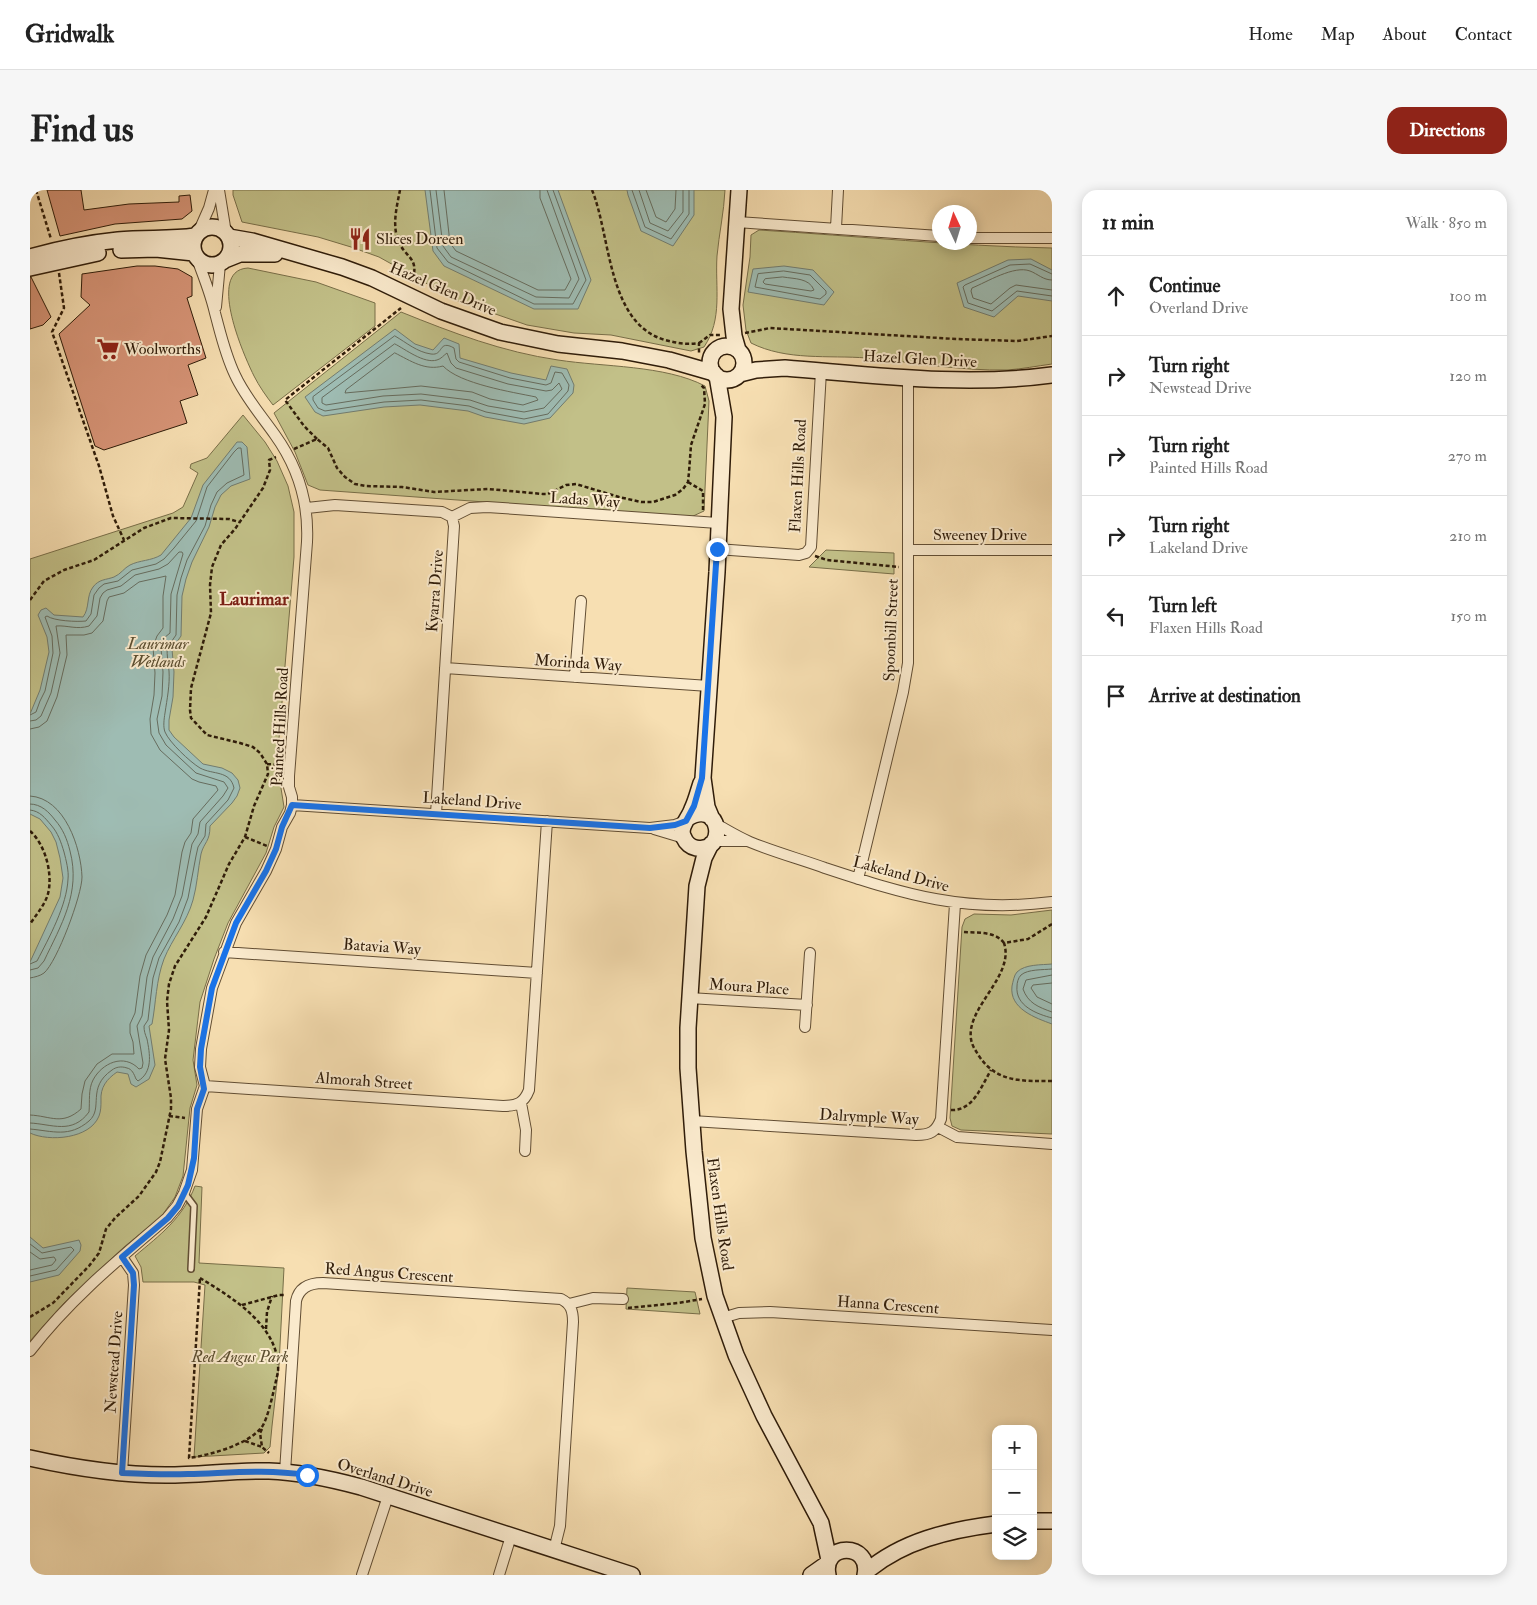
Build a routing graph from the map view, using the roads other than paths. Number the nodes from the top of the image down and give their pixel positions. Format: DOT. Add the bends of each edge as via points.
graph roads {
  1 [pos="214,190"];
  2 [pos="219,190"];
  3 [pos="739,190"];
  4 [pos="838,190"];
  5 [pos="736,222"];
  6 [pos="836,228"];
  7 [pos="197,234"];
  8 [pos="228,235"];
  9 [pos="932,235"];
  10 [pos="977,238"];
  11 [pos="1052,238"];
  12 [pos="294,254"];
  13 [pos="196,256"];
  14 [pos="30,257"];
  15 [pos="223,262"];
  16 [pos="30,268"];
  17 [pos="215,312"];
  18 [pos="728,345"];
  19 [pos="699,356"];
  20 [pos="785,368"];
  21 [pos="821,370"];
  22 [pos="716,374"];
  23 [pos="1052,375"];
  24 [pos="737,376"];
  25 [pos="908,377"];
  26 [pos="724,417"];
  27 [pos="307,508"];
  28 [pos="452,517"];
  29 [pos="718,523"];
  30 [pos="717,549"];
  31 [pos="908,550"];
  32 [pos="1052,550"];
  33 [pos="581,601"];
  34 [pos="445,668"];
  35 [pos="575,678"];
  36 [pos="709,686"];
  37 [pos="702,778"];
  38 [pos="292,805"];
  39 [pos="436,814"];
  40 [pos="687,819"];
  41 [pos="547,821"];
  42 [pos="714,822"];
  43 [pos="650,828"];
  44 [pos="685,840"];
  45 [pos="748,841"];
  46 [pos="713,843"];
  47 [pos="858,879"];
  48 [pos="697,886"];
  49 [pos="1052,902"];
  50 [pos="955,904"];
  51 [pos="224,952"];
  52 [pos="810,953"];
  53 [pos="537,973"];
  54 [pos="689,998"];
  55 [pos="807,1005"];
  56 [pos="805,1027"];
  57 [pos="204,1086"];
  58 [pos="522,1103"];
  59 [pos="692,1121"];
  60 [pos="938,1127"];
  61 [pos="1052,1144"];
  62 [pos="525,1151"];
  63 [pos="184,1193"];
  64 [pos="122,1257"];
  65 [pos="191,1269"];
  66 [pos="569,1304"];
  67 [pos="622,1304"];
  68 [pos="722,1318"];
  69 [pos="1052,1330"];
  70 [pos="30,1351"];
  71 [pos="30,1458"];
  72 [pos="285,1472"];
  73 [pos="122,1473"];
  74 [pos="388,1496"];
  75 [pos="1052,1520"];
  76 [pos="1037,1521"];
  77 [pos="821,1523"];
  78 [pos="992,1525"];
  79 [pos="511,1536"];
  80 [pos="554,1550"];
  81 [pos="898,1550"];
  82 [pos="854,1552"];
  83 [pos="828,1566"];
  84 [pos="865,1574"];
  85 [pos="362,1575"];
  86 [pos="499,1575"];
  87 [pos="632,1575"];
  88 [pos="811,1575"];
  1 -- 7 [label="street"];
  2 -- 8 [label="street"];
  3 -- 5 [label="street"];
  4 -- 6 [label="street"];
  5 -- 6 [label="street"];
  5 -- 18 [label="street"];
  6 -- 9 [label="street"];
  7 -- 8 [label="street" via="215,227"];
  7 -- 13 [label="street" via="192,247"];
  7 -- 14 [label="street" via="177,239 117,240"];
  8 -- 12 [label="street, Hazel Glen Drive"];
  8 -- 15 [label="street" via="231,249"];
  10 -- 11 [label="street"];
  12 -- 15 [label="street, Hazel Glen Drive" via="240,254"];
  12 -- 19 [label="street, Hazel Glen Drive" via="372,278 441,311 500,332 669,360"];
  13 -- 15 [label="street" via="208,265"];
  13 -- 16 [label="street" via="132,248"];
  13 -- 17 [label="street, Painted Hills Road"];
  15 -- 17 [label="street, Painted Hills Road"];
  17 -- 27 [label="street, Painted Hills Road" via="227,358 250,400 293,464"];
  18 -- 19 [label="street, Hazel Glen Drive"];
  18 -- 20 [label="street, Hazel Glen Drive"];
  18 -- 22 [label="street" via="711,359"];
  18 -- 24 [label="street" via="744,361"];
  19 -- 22 [label="street, Hazel Glen Drive"];
  20 -- 21 [label="street, Hazel Glen Drive"];
  20 -- 24 [label="street, Hazel Glen Drive" via="756,370"];
  21 -- 25 [label="street, Hazel Glen Drive"];
  21 -- 30 [label="street, Flaxen Hills Road" via="811,547 799,555"];
  22 -- 24 [label="street" via="726,379"];
  22 -- 26 [label="street"];
  23 -- 25 [label="street, Hazel Glen Drive" via="1003,381"];
  24 -- 26 [label="street"];
  25 -- 31 [label="street, Spoonbill Street"];
  26 -- 29 [label="street"];
  27 -- 28 [label="street" via="335,505 442,512"];
  27 -- 38 [label="street, Painted Hills Road" via="289,776"];
  28 -- 29 [label="street, Ladas Way" via="470,508 487,507"];
  28 -- 34 [label="street, Kyarra Drive"];
  29 -- 30 [label="street"];
  30 -- 36 [label="street"];
  31 -- 32 [label="street, Sweeney Drive"];
  31 -- 47 [label="street, Spoonbill Street" via="908,663"];
  33 -- 35 [label="street"];
  34 -- 35 [label="street, Morinda Way"];
  34 -- 39 [label="street, Kyarra Drive"];
  35 -- 36 [label="street, Morinda Way"];
  36 -- 37 [label="street"];
  37 -- 40 [label="street"];
  37 -- 42 [label="street" via="707,808"];
  38 -- 39 [label="street, Lakeland Drive"];
  38 -- 51 [label="street, Painted Hills Road" via="266,871 236,923"];
  39 -- 41 [label="street, Lakeland Drive"];
  40 -- 42 [label="street" via="698,814 708,816"];
  40 -- 43 [label="street, Lakeland Drive" via="675,825"];
  40 -- 44 [label="street" via="683,826"];
  41 -- 43 [label="street, Lakeland Drive"];
  41 -- 53 [label="street"];
  42 -- 45 [label="street, Lakeland Drive"];
  42 -- 46 [label="street" via="717,830"];
  43 -- 44 [label="street, Lakeland Drive"];
  44 -- 46 [label="street" via="696,848"];
  44 -- 48 [label="street, Flaxen Hills Road" via="693,857"];
  45 -- 46 [label="street, Lakeland Drive"];
  45 -- 47 [label="street, Lakeland Drive"];
  46 -- 48 [label="street, Flaxen Hills Road" via="704,858"];
  47 -- 50 [label="street, Lakeland Drive"];
  48 -- 54 [label="street, Flaxen Hills Road"];
  49 -- 50 [label="street, Lakeland Drive" via="998,906"];
  50 -- 60 [label="street, Dalrymple Way" via="942,1110"];
  51 -- 53 [label="street, Batavia Way"];
  51 -- 57 [label="street, Painted Hills Road" via="205,1017 200,1060"];
  52 -- 55 [label="street, Moura Place"];
  53 -- 58 [label="street" via="529,1090"];
  54 -- 55 [label="street, Moura Place"];
  54 -- 59 [label="street, Flaxen Hills Road" via="688,1068"];
  55 -- 56 [label="street, Moura Place"];
  57 -- 58 [label="street, Almorah Street" via="503,1106"];
  57 -- 63 [label="street, Painted Hills Road" via="196,1119 194,1158"];
  58 -- 62 [label="street"];
  59 -- 60 [label="street, Dalrymple Way" via="916,1135 927,1135"];
  59 -- 68 [label="street, Flaxen Hills Road" via="703,1238"];
  60 -- 61 [label="street" via="957,1137"];
  63 -- 64 [label="street, Painted Hills Road" via="168,1218"];
  63 -- 65 [label="lane" via="194,1206"];
  64 -- 70 [label="street, Painted Hills Road" via="58,1318"];
  64 -- 73 [label="street, Newstead Drive" via="133,1273 134,1285"];
  66 -- 67 [label="street, Red Angus Crescent" via="593,1298"];
  66 -- 72 [label="street, Red Angus Crescent" via="551,1298 310,1284 298,1295"];
  66 -- 80 [label="street" via="573,1322 560,1526"];
  68 -- 69 [label="street, Hanna Crescent" via="740,1313 770,1312"];
  68 -- 77 [label="street, Flaxen Hills Road" via="748,1383"];
  71 -- 73 [label="street, Overland Drive"];
  72 -- 73 [label="street, Overland Drive"];
  72 -- 74 [label="street, Overland Drive" via="336,1480"];
  74 -- 79 [label="street, Overland Drive"];
  74 -- 85 [label="street"];
  75 -- 76 [label="street"];
  77 -- 82 [label="street, Flaxen Hills Road"];
  77 -- 83 [label="street, Flaxen Hills Road"];
  78 -- 81 [label="street" via="946,1533"];
  79 -- 80 [label="street, Overland Drive"];
  79 -- 86 [label="street"];
  80 -- 87 [label="street, Overland Drive"];
  81 -- 82 [label="street"];
  81 -- 84 [label="street"];
  82 -- 83 [label="street" via="838,1552"];
  82 -- 84 [label="street" via="864,1562"];
  83 -- 88 [label="street"];
}
